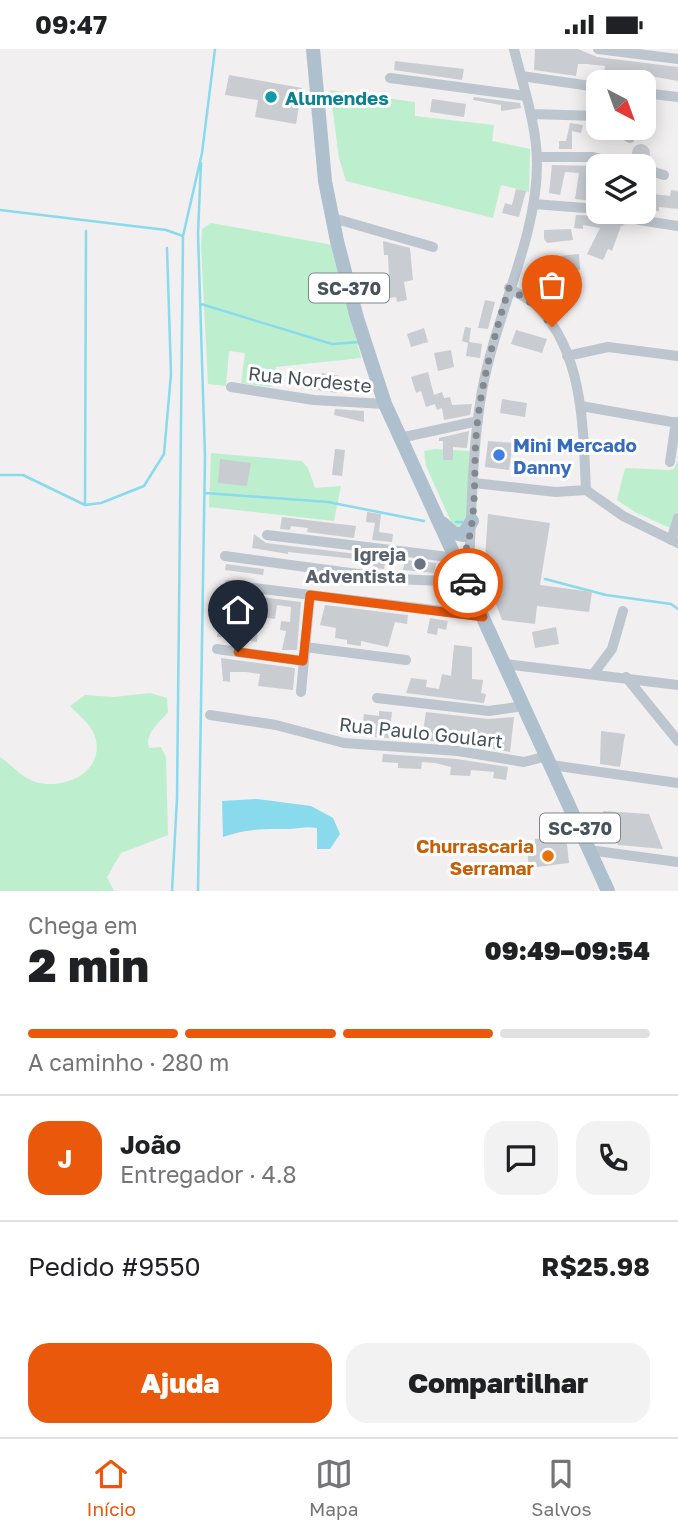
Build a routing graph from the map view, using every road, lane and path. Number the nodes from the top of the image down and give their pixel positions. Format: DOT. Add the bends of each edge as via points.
graph roads {
  1 [pos="313,49"];
  2 [pos="514,49"];
  3 [pos="598,49"];
  4 [pos="678,59"];
  5 [pos="521,76"];
  6 [pos="390,78"];
  7 [pos="586,84"];
  8 [pos="656,94"];
  9 [pos="526,96"];
  10 [pos="678,97"];
  11 [pos="531,114"];
  12 [pos="586,116"];
  13 [pos="537,157"];
  14 [pos="586,157"];
  15 [pos="656,173"];
  16 [pos="664,175"];
  17 [pos="534,204"];
  18 [pos="586,208"];
  19 [pos="333,218"];
  20 [pos="656,223"];
  21 [pos="678,226"];
  22 [pos="433,247"];
  23 [pos="509,288"];
  24 [pos="567,356"];
  25 [pos="678,356"];
  26 [pos="231,387"];
  27 [pos="386,404"];
  28 [pos="581,406"];
  29 [pos="478,421"];
  30 [pos="677,423"];
  31 [pos="400,438"];
  32 [pos="670,462"];
  33 [pos="474,482"];
  34 [pos="586,490"];
  35 [pos="435,513"];
  36 [pos="678,518"];
  37 [pos="472,521"];
  38 [pos="267,535"];
  39 [pos="447,539"];
  40 [pos="674,541"];
  41 [pos="470,543"];
  42 [pos="225,556"];
  43 [pos="458,561"];
  44 [pos="468,582"];
  45 [pos="229,585"];
  46 [pos="310,595"];
  47 [pos="623,611"];
  48 [pos="483,617"];
  49 [pos="305,647"];
  50 [pos="217,649"];
  51 [pos="406,660"];
  52 [pos="303,661"];
  53 [pos="505,664"];
  54 [pos="594,673"];
  55 [pos="626,677"];
  56 [pos="678,685"];
  57 [pos="300,692"];
  58 [pos="377,698"];
  59 [pos="524,706"];
  60 [pos="210,715"];
  61 [pos="678,741"];
  62 [pos="549,761"];
  63 [pos="678,783"];
  64 [pos="589,850"];
  65 [pos="678,862"];
  66 [pos="608,891"];
  1 -- 19 [label="main road, SC-370"];
  2 -- 5 [label="street"];
  3 -- 4 [label="street"];
  5 -- 7 [label="street"];
  5 -- 9 [label="street"];
  6 -- 9 [label="street"];
  8 -- 10 [label="street"];
  9 -- 11 [label="street"];
  11 -- 12 [label="street"];
  11 -- 13 [label="street"];
  13 -- 14 [label="street"];
  13 -- 17 [label="street"];
  15 -- 16 [label="street"];
  17 -- 18 [label="street"];
  17 -- 23 [label="street"];
  19 -- 22 [label="street"];
  19 -- 27 [label="main road, SC-370" via="354,306"];
  20 -- 21 [label="street"];
  23 -- 24 [label="street" via="540,309"];
  23 -- 29 [label="street" via="488,362"];
  24 -- 25 [label="street" via="615,347"];
  24 -- 28 [label="street"];
  26 -- 27 [label="street, Rua Nordeste" via="314,400"];
  27 -- 31 [label="main road, SC-370"];
  28 -- 30 [label="street"];
  28 -- 34 [label="street"];
  29 -- 31 [label="street"];
  29 -- 33 [label="street"];
  30 -- 32 [label="street"];
  31 -- 35 [label="main road, SC-370"];
  33 -- 34 [label="street" via="556,492"];
  33 -- 37 [label="street"];
  34 -- 40 [label="street" via="623,516"];
  35 -- 37 [label="main road" via="456,534 467,533"];
  35 -- 39 [label="main road, SC-370"];
  36 -- 40 [label="street"];
  37 -- 39 [label="main road" via="466,541"];
  37 -- 41 [label="street"];
  38 -- 43 [label="street"];
  39 -- 43 [label="main road, SC-370"];
  41 -- 43 [label="street"];
  41 -- 44 [label="street"];
  42 -- 44 [label="street" via="395,579"];
  43 -- 44 [label="main road, SC-370"];
  44 -- 48 [label="main road, SC-370"];
  45 -- 46 [label="street"];
  46 -- 48 [label="street"];
  46 -- 49 [label="street"];
  47 -- 54 [label="street" via="612,649"];
  48 -- 53 [label="main road, SC-370"];
  49 -- 51 [label="street"];
  49 -- 52 [label="street"];
  50 -- 52 [label="street"];
  52 -- 57 [label="street"];
  53 -- 54 [label="street"];
  53 -- 59 [label="main road, SC-370"];
  54 -- 55 [label="street"];
  55 -- 56 [label="street"];
  55 -- 61 [label="street"];
  58 -- 59 [label="street" via="489,711"];
  59 -- 62 [label="main road, SC-370"];
  60 -- 62 [label="street, Rua Paulo Goulart" via="276,725 344,743"];
  62 -- 63 [label="street, Rua Paulo Goulart"];
  62 -- 64 [label="main road, SC-370"];
  64 -- 65 [label="street"];
  64 -- 66 [label="main road, SC-370"];
}
